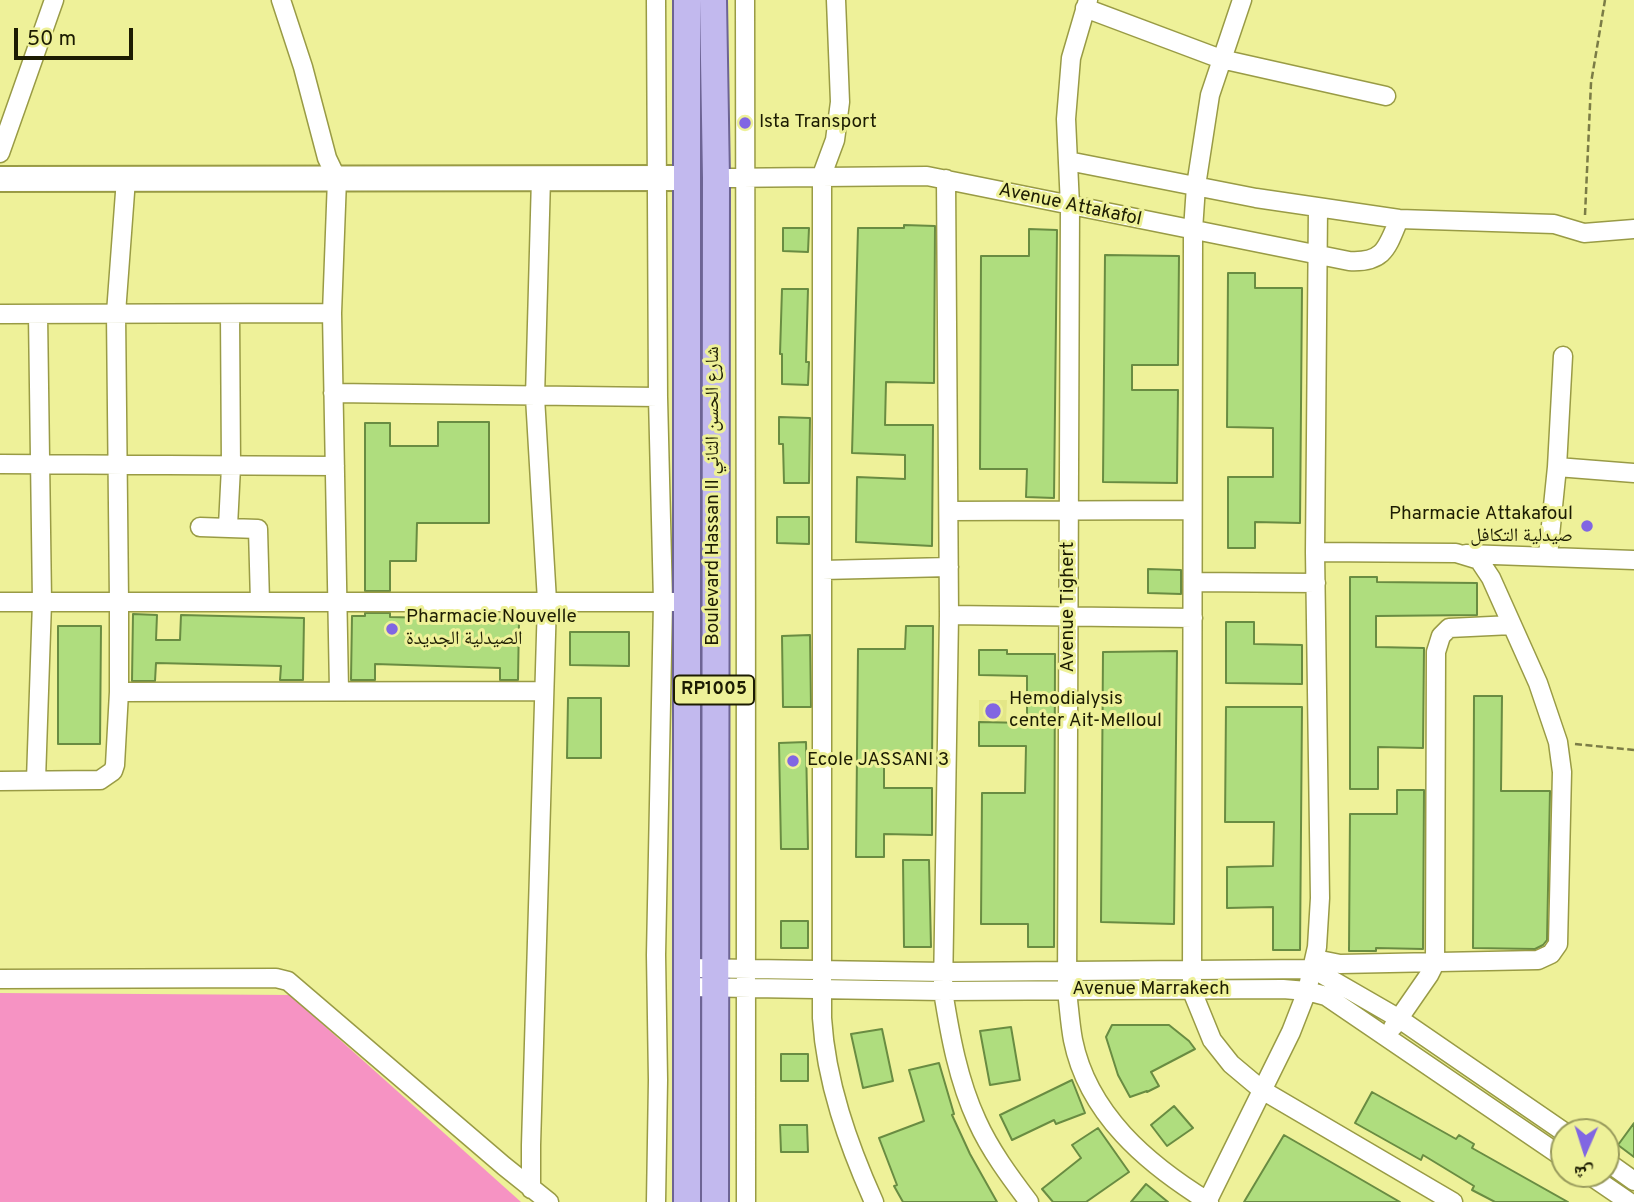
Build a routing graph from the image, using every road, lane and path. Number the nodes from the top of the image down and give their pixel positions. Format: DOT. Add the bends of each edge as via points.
graph roads {
  1 [pos="54,0"];
  2 [pos="281,0"];
  3 [pos="656,0"];
  4 [pos="687,0"];
  5 [pos="713,0"];
  6 [pos="745,0"];
  7 [pos="836,0"];
  8 [pos="1242,0"];
  9 [pos="1605,0"];
  10 [pos="1087,4"];
  11 [pos="1221,59"];
  12 [pos="1386,96"];
  13 [pos="0,153"];
  14 [pos="1068,161"];
  15 [pos="822,175"];
  16 [pos="541,178"];
  17 [pos="656,178"];
  18 [pos="688,178"];
  19 [pos="716,178"];
  20 [pos="747,178"];
  21 [pos="0,179"];
  22 [pos="126,179"];
  23 [pos="337,179"];
  24 [pos="946,179"];
  25 [pos="1196,186"];
  26 [pos="1070,206"];
  27 [pos="1318,207"];
  28 [pos="1399,219"];
  29 [pos="1634,229"];
  30 [pos="1194,230"];
  31 [pos="1584,233"];
  32 [pos="1316,254"];
  33 [pos="116,313"];
  34 [pos="332,313"];
  35 [pos="0,314"];
  36 [pos="38,314"];
  37 [pos="230,314"];
  38 [pos="1563,356"];
  39 [pos="333,393"];
  40 [pos="535,397"];
  41 [pos="658,397"];
  42 [pos="0,464"];
  43 [pos="40,464"];
  44 [pos="118,464"];
  45 [pos="335,466"];
  46 [pos="231,467"];
  47 [pos="1557,467"];
  48 [pos="1634,473"];
  49 [pos="1070,510"];
  50 [pos="1192,510"];
  51 [pos="949,511"];
  52 [pos="228,526"];
  53 [pos="200,527"];
  54 [pos="1315,552"];
  55 [pos="1456,553"];
  56 [pos="1548,555"];
  57 [pos="1634,560"];
  58 [pos="948,567"];
  59 [pos="822,570"];
  60 [pos="1193,582"];
  61 [pos="1316,583"];
  62 [pos="338,601"];
  63 [pos="547,601"];
  64 [pos="0,602"];
  65 [pos="42,602"];
  66 [pos="119,602"];
  67 [pos="260,602"];
  68 [pos="688,602"];
  69 [pos="950,615"];
  70 [pos="1069,617"];
  71 [pos="1194,618"];
  72 [pos="1512,625"];
  73 [pos="338,690"];
  74 [pos="544,691"];
  75 [pos="119,692"];
  76 [pos="1558,742"];
  77 [pos="1634,750"];
  78 [pos="36,780"];
  79 [pos="0,781"];
  80 [pos="1435,963"];
  81 [pos="1314,964"];
  82 [pos="744,969"];
  83 [pos="1067,970"];
  84 [pos="822,971"];
  85 [pos="1191,971"];
  86 [pos="945,972"];
  87 [pos="688,977"];
  88 [pos="715,978"];
  89 [pos="0,979"];
  90 [pos="745,988"];
  91 [pos="822,990"];
  92 [pos="1192,990"];
  93 [pos="1307,990"];
  94 [pos="943,991"];
  95 [pos="1068,991"];
  96 [pos="1398,1018"];
  97 [pos="1388,1036"];
  98 [pos="1262,1090"];
  99 [pos="1511,1094"];
  100 [pos="1497,1110"];
  101 [pos="1550,1133"];
  102 [pos="1550,1139"];
  103 [pos="1608,1188"];
  104 [pos="531,1189"];
  105 [pos="550,1202"];
  106 [pos="656,1202"];
  107 [pos="687,1202"];
  108 [pos="715,1202"];
  109 [pos="746,1202"];
  110 [pos="874,1202"];
  111 [pos="1029,1202"];
  112 [pos="1208,1202"];
  113 [pos="1453,1202"];
  114 [pos="1629,1202"];
  1 -- 13 [label="street"];
  2 -- 23 [label="street"];
  3 -- 17 [label="street"];
  4 -- 18 [label="main road, Boulevard Hassan II شارع الحسن الثاني"];
  5 -- 19 [label="main road, Boulevard Hassan II شارع الحسن الثاني"];
  6 -- 20 [label="street"];
  7 -- 15 [label="street" via="839,102 835,140"];
  8 -- 11 [label="street"];
  9 -- 31 [label="path" via="1591,83"];
  10 -- 11 [label="street"];
  10 -- 14 [label="street, Avenue Tighert" via="1071,58"];
  11 -- 12 [label="street"];
  11 -- 25 [label="street" via="1210,95"];
  14 -- 25 [label="street"];
  14 -- 26 [label="street, Avenue Tighert"];
  15 -- 20 [label="street, Avenue Attakafol"];
  15 -- 24 [label="street, Avenue Attakafol"];
  15 -- 59 [label="street"];
  16 -- 17 [label="street"];
  16 -- 23 [label="street"];
  16 -- 40 [label="street"];
  17 -- 18 [label="street"];
  17 -- 41 [label="street"];
  18 -- 19 [label="main road"];
  18 -- 68 [label="main road, Boulevard Hassan II شارع الحسن الثاني / RP1005"];
  19 -- 20 [label="street, Avenue Attakafol"];
  19 -- 68 [label="main road, Boulevard Hassan II شارع الحسن الثاني / RP1005"];
  20 -- 82 [label="street"];
  21 -- 22 [label="street"];
  22 -- 23 [label="street"];
  22 -- 33 [label="street"];
  23 -- 34 [label="street"];
  24 -- 26 [label="street, Avenue Attakafol"];
  24 -- 51 [label="street"];
  25 -- 27 [label="street"];
  25 -- 30 [label="street"];
  26 -- 30 [label="street, Avenue Attakafol"];
  26 -- 49 [label="street, Avenue Tighert"];
  27 -- 28 [label="street"];
  27 -- 32 [label="street"];
  28 -- 31 [label="street" via="1554,224"];
  28 -- 32 [label="street, Avenue Attakafol" via="1389,244 1377,258 1366,262"];
  29 -- 31 [label="street"];
  30 -- 32 [label="street, Avenue Attakafol"];
  30 -- 50 [label="street"];
  32 -- 54 [label="street"];
  33 -- 36 [label="street"];
  33 -- 37 [label="street"];
  33 -- 44 [label="street"];
  34 -- 37 [label="street"];
  34 -- 39 [label="street"];
  35 -- 36 [label="street"];
  36 -- 43 [label="street"];
  37 -- 46 [label="street"];
  38 -- 47 [label="street"];
  39 -- 40 [label="street"];
  39 -- 45 [label="street"];
  40 -- 41 [label="street"];
  40 -- 63 [label="street"];
  41 -- 68 [label="street"];
  42 -- 43 [label="street"];
  43 -- 44 [label="street"];
  43 -- 65 [label="street"];
  44 -- 46 [label="street"];
  44 -- 66 [label="street"];
  45 -- 46 [label="street"];
  45 -- 62 [label="street"];
  46 -- 52 [label="street"];
  47 -- 48 [label="street"];
  47 -- 56 [label="street"];
  49 -- 50 [label="street"];
  49 -- 51 [label="street"];
  49 -- 70 [label="street, Avenue Tighert"];
  50 -- 60 [label="street"];
  51 -- 58 [label="street"];
  52 -- 53 [label="street"];
  52 -- 67 [label="street" via="259,531"];
  54 -- 55 [label="street"];
  54 -- 61 [label="street"];
  55 -- 56 [label="street"];
  55 -- 72 [label="street" via="1479,560"];
  56 -- 57 [label="street"];
  58 -- 59 [label="street"];
  58 -- 69 [label="street"];
  59 -- 84 [label="street"];
  60 -- 61 [label="street"];
  60 -- 71 [label="street"];
  61 -- 81 [label="street" via="1320,898"];
  62 -- 63 [label="street"];
  62 -- 67 [label="street"];
  62 -- 73 [label="street"];
  63 -- 68 [label="street"];
  63 -- 74 [label="street"];
  64 -- 65 [label="street"];
  65 -- 66 [label="street"];
  65 -- 78 [label="street"];
  66 -- 67 [label="street"];
  66 -- 75 [label="street"];
  68 -- 87 [label="main road, Boulevard Hassan II شارع الحسن الثاني / RP1005"];
  68 -- 88 [label="main road, Boulevard Hassan II شارع الحسن الثاني / RP1005"];
  68 -- 106 [label="street" via="656,954"];
  69 -- 70 [label="street"];
  69 -- 86 [label="street"];
  70 -- 71 [label="street"];
  70 -- 83 [label="street, Avenue Tighert"];
  71 -- 85 [label="street"];
  72 -- 76 [label="street"];
  72 -- 80 [label="street" via="1449,628 1436,652"];
  73 -- 74 [label="street"];
  73 -- 75 [label="street"];
  74 -- 104 [label="street"];
  75 -- 78 [label="street" via="113,771 100,780"];
  76 -- 77 [label="path"];
  76 -- 80 [label="street" via="1562,772 1558,944 1538,960"];
  78 -- 79 [label="street"];
  80 -- 81 [label="street"];
  80 -- 96 [label="street"];
  81 -- 85 [label="street, Avenue Marrakech"];
  81 -- 93 [label="street"];
  81 -- 96 [label="street, Avenue Marrakech"];
  82 -- 84 [label="street, Avenue Marrakech"];
  82 -- 88 [label="street, Avenue Marrakech"];
  82 -- 90 [label="street"];
  83 -- 85 [label="street, Avenue Marrakech"];
  83 -- 86 [label="street, Avenue Marrakech"];
  83 -- 95 [label="street, Avenue Tighert"];
  84 -- 86 [label="street, Avenue Marrakech"];
  84 -- 91 [label="street"];
  85 -- 92 [label="street"];
  86 -- 94 [label="street"];
  87 -- 88 [label="street, Avenue Marrakech"];
  87 -- 107 [label="main road, Boulevard Hassan II شارع الحسن الثاني / RP1005"];
  88 -- 90 [label="street, Avenue Marrakech"];
  88 -- 108 [label="main road, Boulevard Hassan II شارع الحسن الثاني / RP1005"];
  89 -- 104 [label="street" via="288,981"];
  90 -- 91 [label="street, Avenue Marrakech"];
  90 -- 109 [label="street"];
  91 -- 94 [label="street, Avenue Marrakech"];
  91 -- 110 [label="street" via="827,1061 846,1132"];
  92 -- 93 [label="street, Avenue Marrakech"];
  92 -- 95 [label="street, Avenue Marrakech"];
  92 -- 98 [label="street" via="1212,1040 1231,1064"];
  93 -- 97 [label="street, Avenue Marrakech" via="1326,996"];
  93 -- 98 [label="street" via="1292,1032"];
  94 -- 95 [label="street, Avenue Marrakech"];
  94 -- 111 [label="street" via="950,1037 977,1121"];
  95 -- 112 [label="street, Avenue Tighert" via="1073,1041 1088,1085 1123,1138"];
  96 -- 97 [label="street"];
  96 -- 99 [label="street, Avenue Marrakech"];
  97 -- 100 [label="street, Avenue Marrakech"];
  98 -- 112 [label="street"];
  98 -- 113 [label="street"];
  99 -- 100 [label="street"];
  99 -- 101 [label="street, Avenue Marrakech"];
  100 -- 102 [label="street, Avenue Marrakech"];
  103 -- 114 [label="street"];
  104 -- 105 [label="street"];
}
